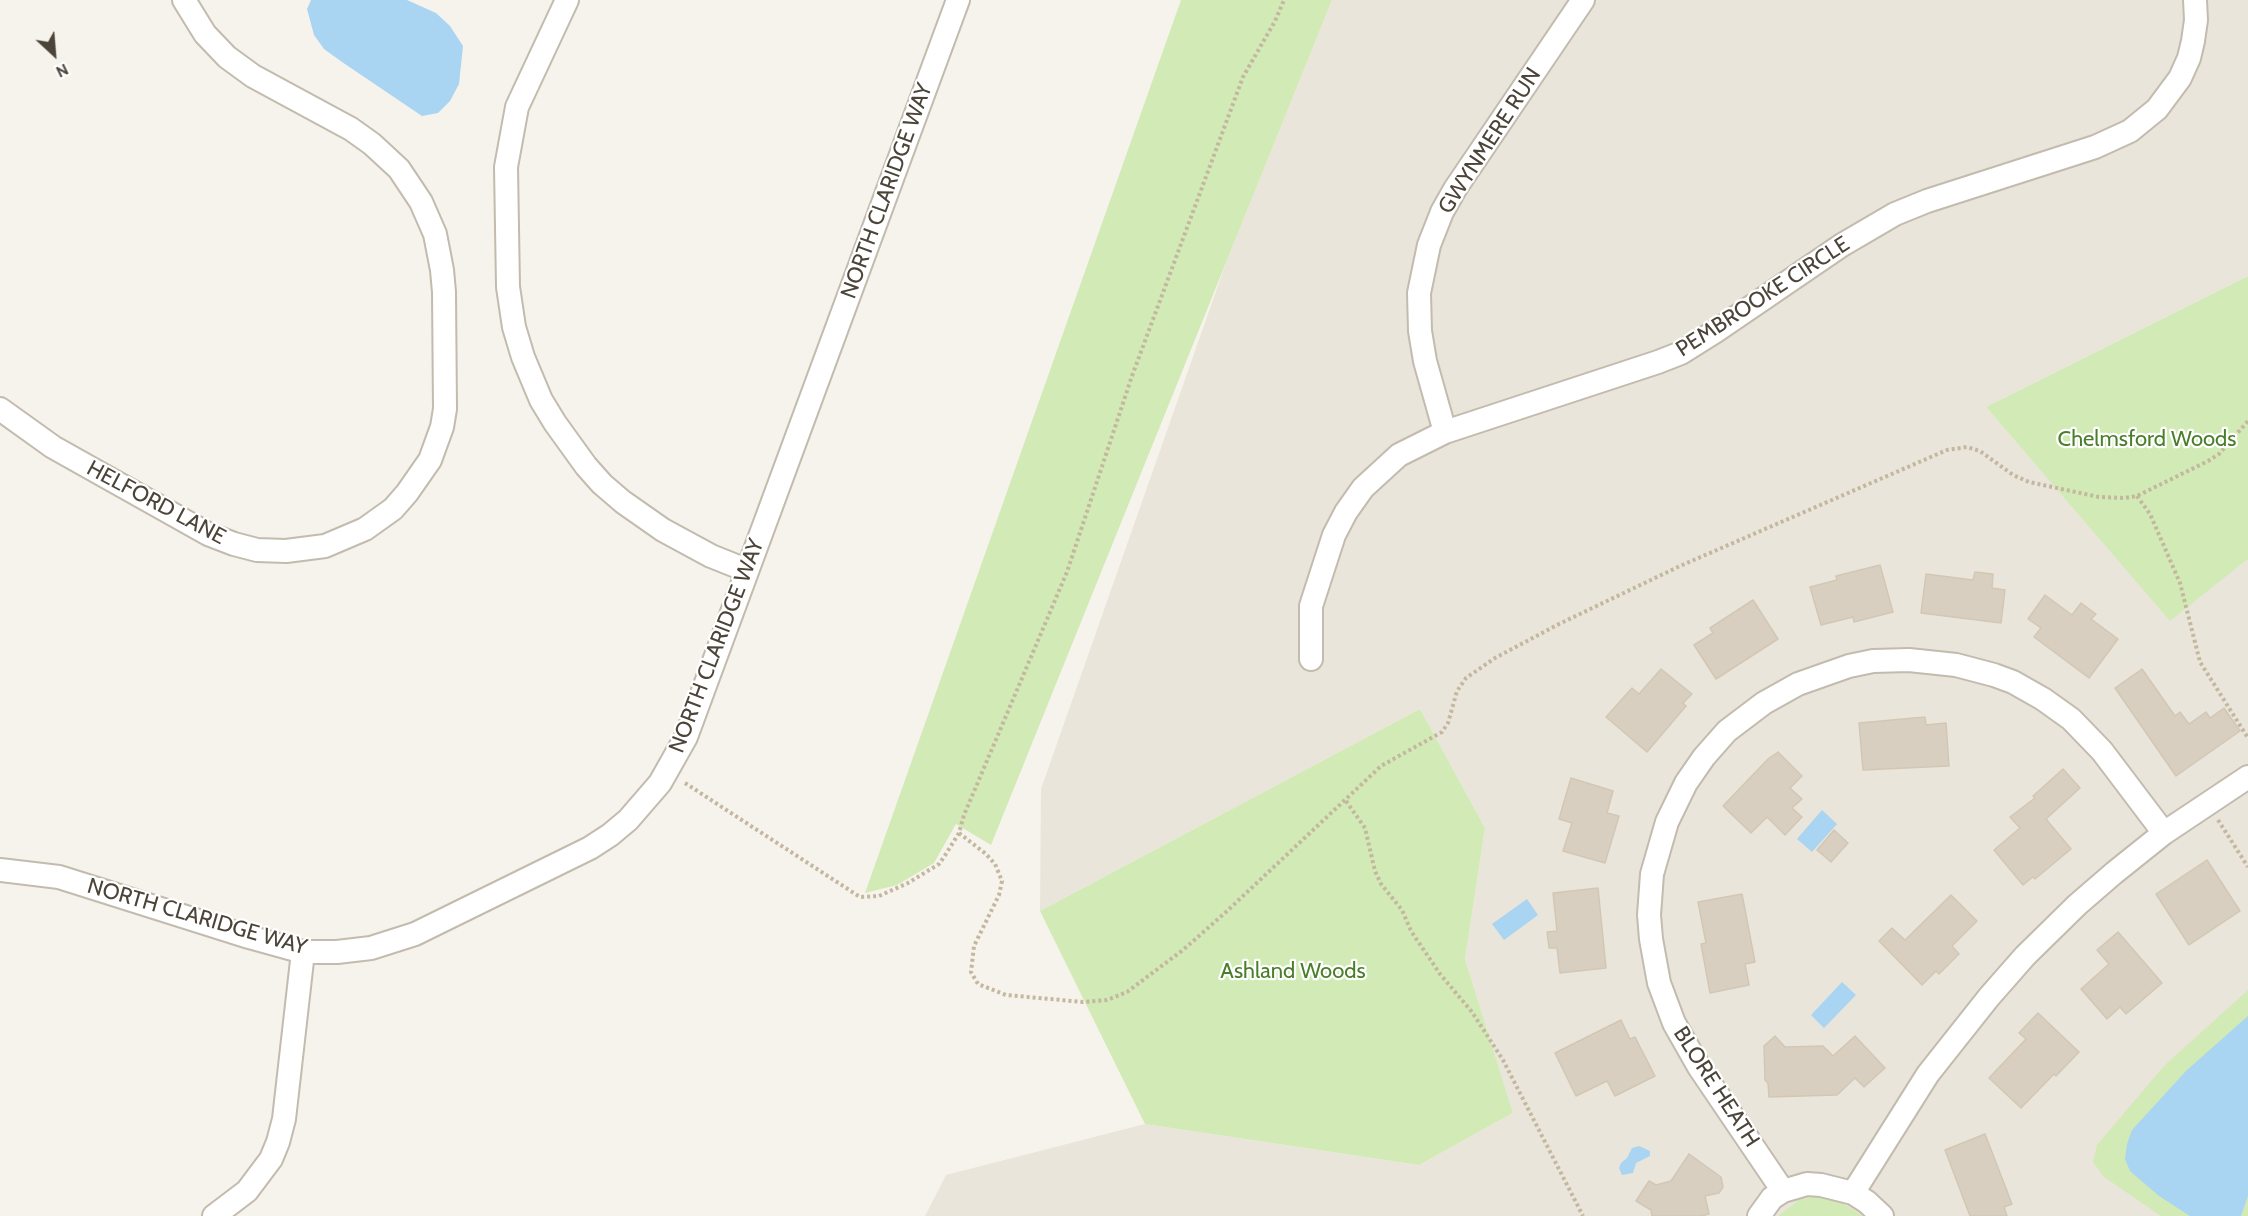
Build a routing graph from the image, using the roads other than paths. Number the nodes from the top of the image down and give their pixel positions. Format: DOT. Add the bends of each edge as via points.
graph roads {
  1 [pos="184,0"];
  2 [pos="567,0"];
  3 [pos="958,0"];
  4 [pos="1583,0"];
  5 [pos="2195,0"];
  6 [pos="0,409"];
  7 [pos="1445,432"];
  8 [pos="746,570"];
  9 [pos="1311,659"];
  10 [pos="2248,777"];
  11 [pos="2164,833"];
  12 [pos="0,870"];
  13 [pos="303,952"];
  14 [pos="1783,1191"];
  15 [pos="1853,1192"];
  16 [pos="214,1216"];
  17 [pos="1759,1216"];
  18 [pos="1882,1216"];
  1 -- 6 [label="street, HELFORD LANE" via="205,34 227,57 372,144 399,169 421,202 435,234 444,292 445,409 430,460 407,494 365,530 325,546 257,550 208,534 53,447"];
  2 -- 8 [label="street" via="517,107 506,167 509,298 523,357 555,423 602,484 663,530"];
  3 -- 8 [label="street, NORTH CLARIDGE WAY"];
  4 -- 7 [label="street, GWYNMERE RUN" via="1455,189 1429,245 1419,293 1420,331"];
  5 -- 7 [label="street, PEMBROOKE CIRCLE" via="2193,41 2180,78 2157,109 2130,131 2095,147 1895,214 1698,343 1658,363"];
  7 -- 9 [label="street, PEMBROOKE CIRCLE" via="1399,455 1363,488 1346,512 1334,535 1311,606"];
  8 -- 13 [label="street, NORTH CLARIDGE WAY" via="686,737 647,800 610,835 408,937 371,948"];
  10 -- 11 [label="street"];
  11 -- 14 [label="street, BLORE HEATH" via="2102,751 2071,720 2013,682 1956,665 1909,660 1849,666 1798,684 1727,731 1686,783 1667,822 1652,873 1651,939 1659,983 1674,1023"];
  11 -- 15 [label="street" via="2077,904 1989,997 1928,1074"];
  12 -- 13 [label="street, NORTH CLARIDGE WAY" via="59,877"];
  13 -- 16 [label="street" via="278,1142 248,1191"];
  14 -- 15 [label="street" via="1807,1184"];
  14 -- 17 [label="street" via="1772,1198"];
  15 -- 18 [label="street"];
}
